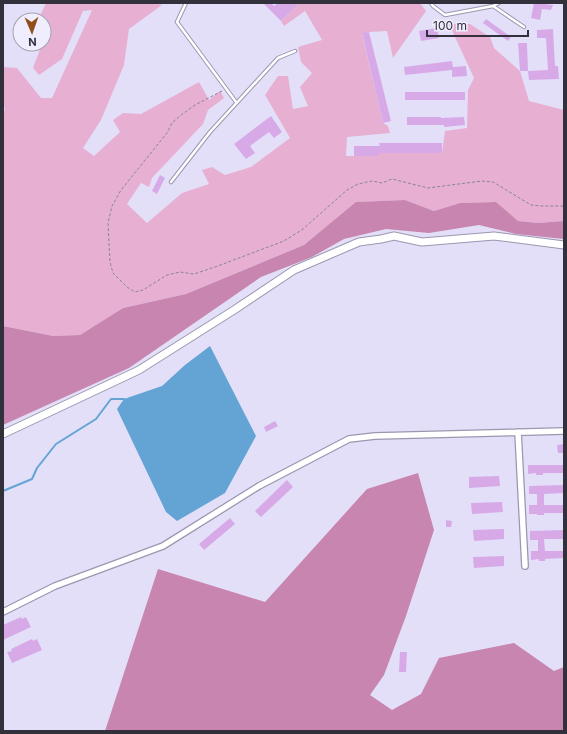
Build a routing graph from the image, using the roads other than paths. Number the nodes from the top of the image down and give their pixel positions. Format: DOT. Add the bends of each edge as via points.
graph roads {
  1 [pos="186,3"];
  2 [pos="431,3"];
  3 [pos="499,3"];
  4 [pos="493,6"];
  5 [pos="524,27"];
  6 [pos="295,51"];
  7 [pos="236,102"];
  8 [pos="171,182"];
  9 [pos="564,245"];
  10 [pos="564,431"];
  11 [pos="518,432"];
  12 [pos="3,434"];
  13 [pos="525,566"];
  14 [pos="3,612"];
  1 -- 7 [label="lane" via="177,22"];
  2 -- 4 [label="lane" via="445,15"];
  3 -- 4 [label="lane"];
  4 -- 5 [label="lane"];
  6 -- 7 [label="lane" via="278,58"];
  7 -- 8 [label="lane"];
  9 -- 12 [label="street" via="494,236 422,242 394,236 359,242 294,270 139,370"];
  10 -- 11 [label="street"];
  11 -- 13 [label="street"];
  11 -- 14 [label="street" via="375,436 349,440 259,486 163,546 55,586"];
}
